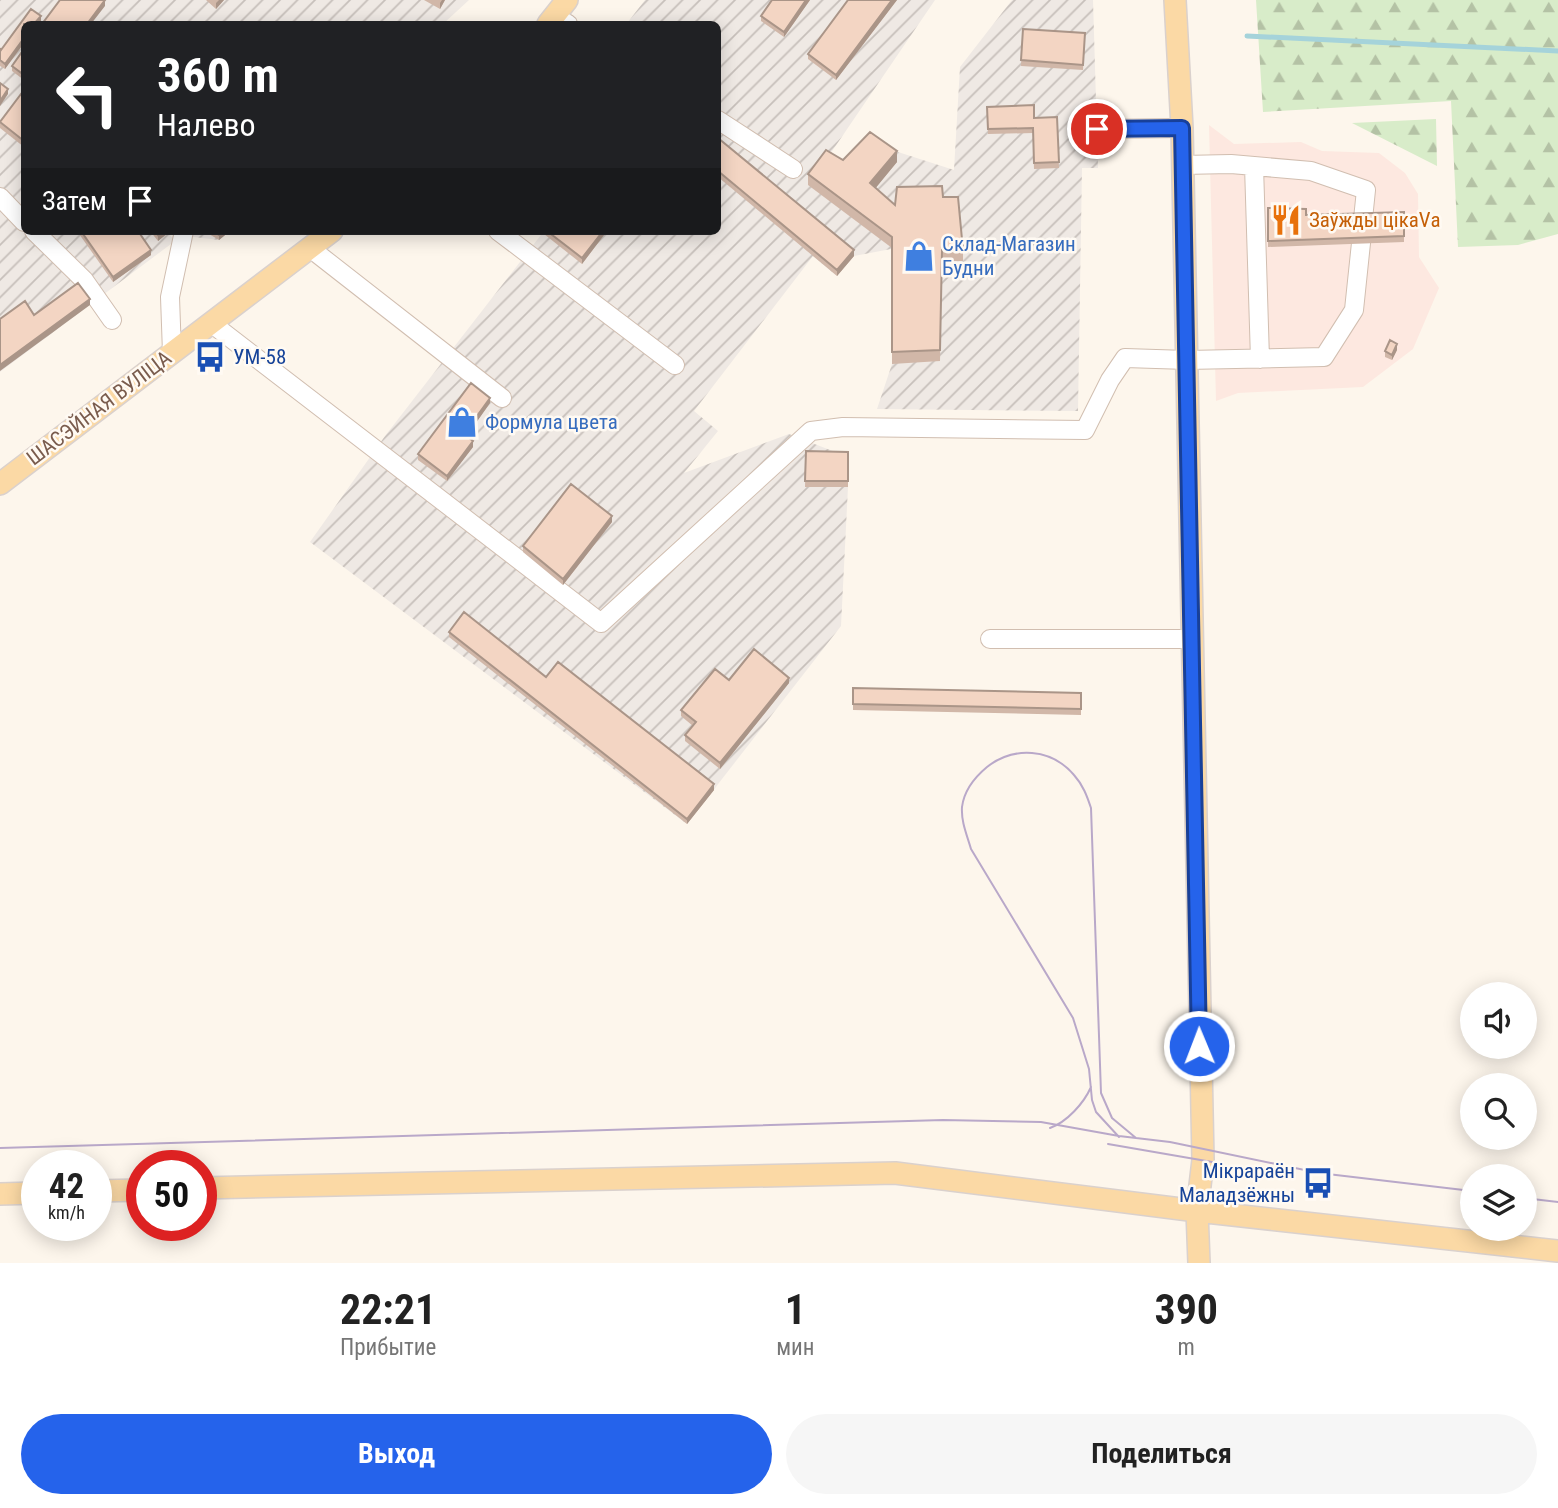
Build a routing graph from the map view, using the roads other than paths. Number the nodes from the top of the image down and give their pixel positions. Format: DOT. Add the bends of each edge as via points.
graph roads {
  1 [pos="1175,0"];
  2 [pos="721,122"];
  3 [pos="1182,128"];
  4 [pos="1097,129"];
  5 [pos="1182,165"];
  6 [pos="1254,166"];
  7 [pos="793,169"];
  8 [pos="0,197"];
  9 [pos="21,219"];
  10 [pos="1363,219"];
  11 [pos="38,235"];
  12 [pos="183,235"];
  13 [pos="327,235"];
  14 [pos="503,235"];
  15 [pos="1361,243"];
  16 [pos="310,248"];
  17 [pos="112,320"];
  18 [pos="211,324"];
  19 [pos="172,353"];
  20 [pos="1260,359"];
  21 [pos="1187,360"];
  22 [pos="675,365"];
  23 [pos="502,398"];
  24 [pos="0,484"];
  25 [pos="990,639"];
  26 [pos="1191,639"];
  27 [pos="217,1188"];
  28 [pos="21,1193"];
  29 [pos="0,1194"];
  30 [pos="1197,1211"];
  31 [pos="1558,1251"];
  32 [pos="1199,1263"];
  1 -- 3 [label="main road"];
  2 -- 7 [label="lane"];
  3 -- 4 [label="lane"];
  3 -- 5 [label="main road"];
  5 -- 6 [label="lane"];
  5 -- 21 [label="main road"];
  6 -- 10 [label="lane" via="1311,171 1366,190"];
  6 -- 20 [label="lane"];
  8 -- 9 [label="lane"];
  11 -- 17 [label="lane" via="84,280"];
  12 -- 19 [label="lane" via="170,297"];
  13 -- 16 [label="main road, ШАСЭЙНАЯ ВУЛІЦА"];
  14 -- 22 [label="lane"];
  15 -- 20 [label="lane" via="1354,310 1324,357"];
  16 -- 18 [label="main road, ШАСЭЙНАЯ ВУЛІЦА"];
  16 -- 23 [label="lane"];
  18 -- 19 [label="main road, ШАСЭЙНАЯ ВУЛІЦА"];
  18 -- 21 [label="lane" via="601,623 811,431 843,427 1085,430 1125,358"];
  19 -- 24 [label="main road, ШАСЭЙНАЯ ВУЛІЦА"];
  20 -- 21 [label="lane"];
  21 -- 26 [label="main road"];
  25 -- 26 [label="lane"];
  26 -- 30 [label="main road" via="1203,1160"];
  27 -- 30 [label="main road" via="895,1173"];
  28 -- 29 [label="main road"];
  30 -- 31 [label="main road"];
  30 -- 32 [label="main road"];
}
